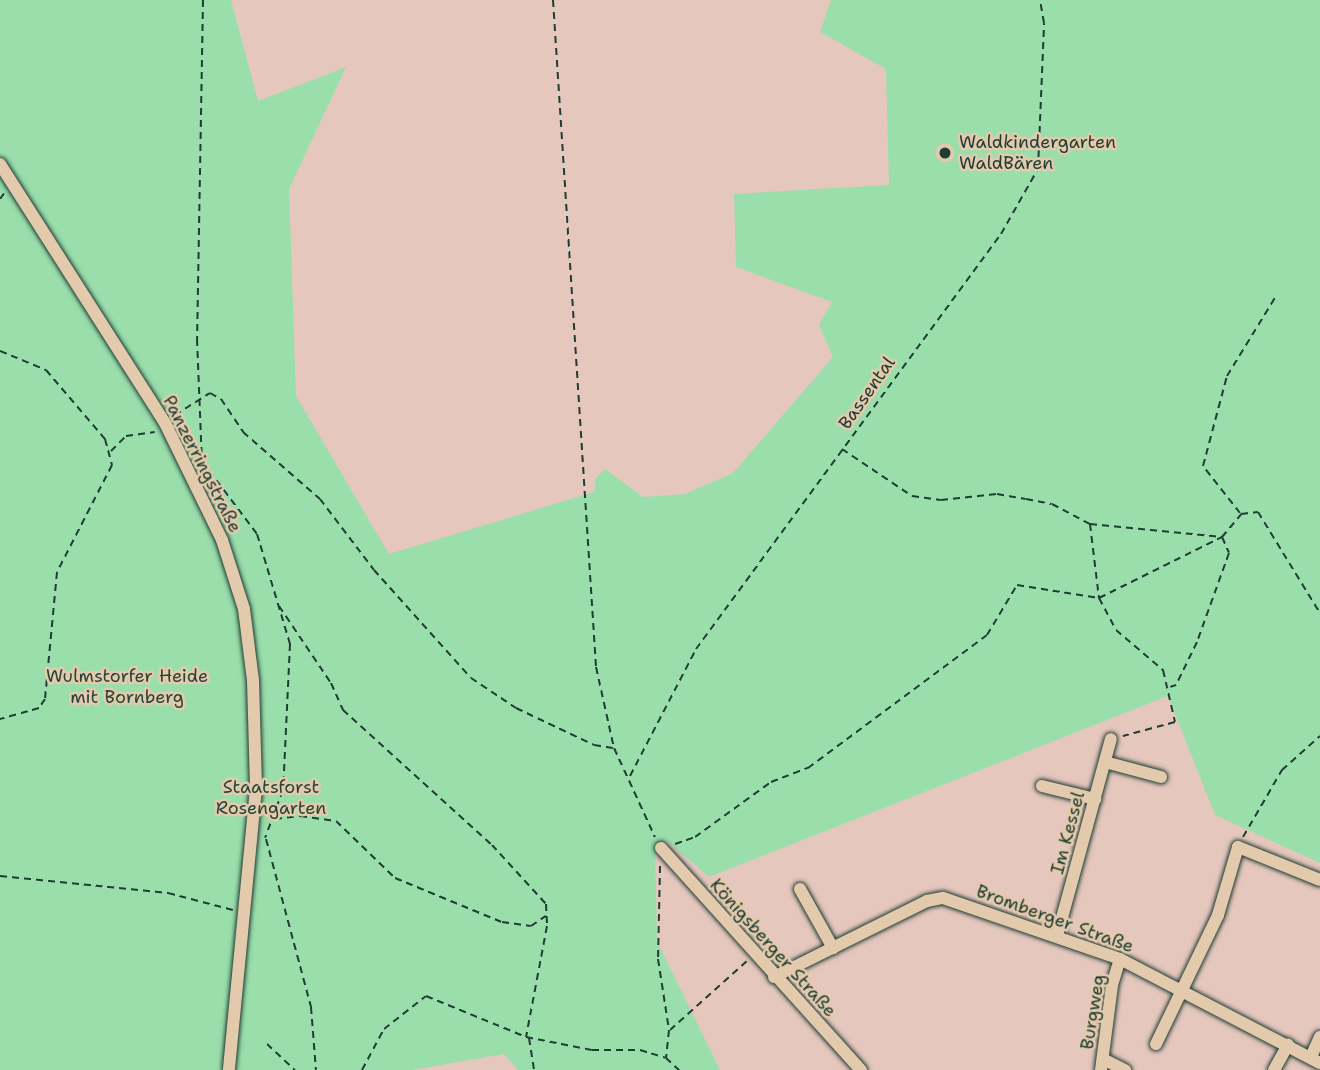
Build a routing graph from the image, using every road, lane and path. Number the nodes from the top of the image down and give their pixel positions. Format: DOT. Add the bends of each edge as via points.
graph roads {
  1 [pos="203,0"];
  2 [pos="553,0"];
  3 [pos="1040,0"];
  4 [pos="0,164"];
  5 [pos="1276,296"];
  6 [pos="0,351"];
  7 [pos="199,398"];
  8 [pos="167,428"];
  9 [pos="842,449"];
  10 [pos="111,452"];
  11 [pos="1241,514"];
  12 [pos="1090,524"];
  13 [pos="1222,537"];
  14 [pos="1099,598"];
  15 [pos="277,603"];
  16 [pos="1320,613"];
  17 [pos="1169,687"];
  18 [pos="0,719"];
  19 [pos="1320,736"];
  20 [pos="1111,739"];
  21 [pos="614,748"];
  22 [pos="1105,762"];
  23 [pos="630,777"];
  24 [pos="1161,778"];
  25 [pos="1042,786"];
  26 [pos="1095,799"];
  27 [pos="274,819"];
  28 [pos="259,838"];
  29 [pos="1238,847"];
  30 [pos="661,848"];
  31 [pos="0,876"];
  32 [pos="1320,880"];
  33 [pos="800,889"];
  34 [pos="244,913"];
  35 [pos="546,916"];
  36 [pos="1058,936"];
  37 [pos="833,948"];
  38 [pos="754,954"];
  39 [pos="1120,959"];
  40 [pos="774,977"];
  41 [pos="1184,990"];
  42 [pos="669,1030"];
  43 [pos="527,1037"];
  44 [pos="1320,1037"];
  45 [pos="267,1044"];
  46 [pos="1156,1044"];
  47 [pos="1288,1045"];
  48 [pos="666,1058"];
  49 [pos="1315,1060"];
  50 [pos="1102,1064"];
  51 [pos="229,1070"];
  52 [pos="295,1070"];
  53 [pos="316,1070"];
  54 [pos="362,1070"];
  55 [pos="534,1070"];
  56 [pos="679,1070"];
  57 [pos="861,1070"];
  58 [pos="1125,1070"];
  59 [pos="1274,1070"];
  1 -- 7 [label="path"];
  2 -- 21 [label="path" via="596,667"];
  3 -- 9 [label="path, Bassental" via="1044,23 1038,169 1001,234"];
  4 -- 8 [label="street, Panzerringstraße"];
  5 -- 11 [label="path" via="1227,376 1203,466"];
  6 -- 10 [label="path" via="46,370"];
  7 -- 8 [label="path"];
  7 -- 15 [label="path" via="202,461 257,534"];
  7 -- 21 [label="path" via="210,393 221,399 243,432 320,499 374,570 471,678 516,708 594,745"];
  8 -- 10 [label="path" via="126,436"];
  8 -- 28 [label="street, Panzerringstraße" via="222,540 244,609 253,680"];
  9 -- 12 [label="path" via="912,496 1026,499 1064,509"];
  9 -- 23 [label="path, Bassental" via="696,649"];
  10 -- 18 [label="path" via="107,480 57,572 45,699 39,708"];
  11 -- 13 [label="path"];
  11 -- 16 [label="path" via="1258,512"];
  12 -- 13 [label="path"];
  12 -- 14 [label="path"];
  13 -- 14 [label="path"];
  13 -- 17 [label="path" via="1229,553 1197,642 1176,685"];
  14 -- 17 [label="path" via="1116,630 1163,670"];
  14 -- 30 [label="path" via="1017,585 986,635 807,768 771,782 695,837"];
  15 -- 27 [label="path" via="290,644 283,790"];
  15 -- 35 [label="path" via="331,683 343,710 492,845 546,905"];
  17 -- 20 [label="path" via="1175,722"];
  19 -- 29 [label="path" via="1282,770"];
  20 -- 22 [label="street, Im Kessel"];
  21 -- 23 [label="path"];
  22 -- 24 [label="street"];
  22 -- 26 [label="street, Im Kessel"];
  23 -- 30 [label="path"];
  25 -- 26 [label="street"];
  26 -- 36 [label="street, Im Kessel"];
  27 -- 28 [label="path"];
  27 -- 35 [label="path" via="300,816 337,821 395,878 502,922 531,926"];
  28 -- 34 [label="street, Panzerringstraße"];
  28 -- 53 [label="path" via="309,994"];
  29 -- 32 [label="street"];
  29 -- 41 [label="street" via="1218,915"];
  30 -- 38 [label="street, Königsberger Straße"];
  30 -- 42 [label="path" via="658,959"];
  31 -- 34 [label="path" via="168,893"];
  33 -- 37 [label="street"];
  34 -- 51 [label="street, Panzerringstraße"];
  35 -- 43 [label="path"];
  36 -- 37 [label="street, Bromberger Straße" via="943,898 926,901"];
  36 -- 39 [label="street, Bromberger Straße"];
  37 -- 40 [label="street, Bromberger Straße"];
  38 -- 40 [label="street, Königsberger Straße"];
  38 -- 42 [label="path"];
  39 -- 41 [label="street, Bromberger Straße"];
  39 -- 50 [label="street, Burgweg"];
  40 -- 57 [label="street, Königsberger Straße"];
  41 -- 46 [label="street"];
  41 -- 47 [label="street, Bromberger Straße"];
  42 -- 48 [label="path"];
  43 -- 48 [label="path" via="592,1050 640,1050"];
  43 -- 54 [label="path" via="426,996 384,1029"];
  43 -- 55 [label="path"];
  44 -- 49 [label="street"];
  45 -- 52 [label="path"];
  47 -- 49 [label="street, Bromberger Straße"];
  47 -- 59 [label="street"];
  48 -- 56 [label="path"];
  50 -- 58 [label="street"];
}
